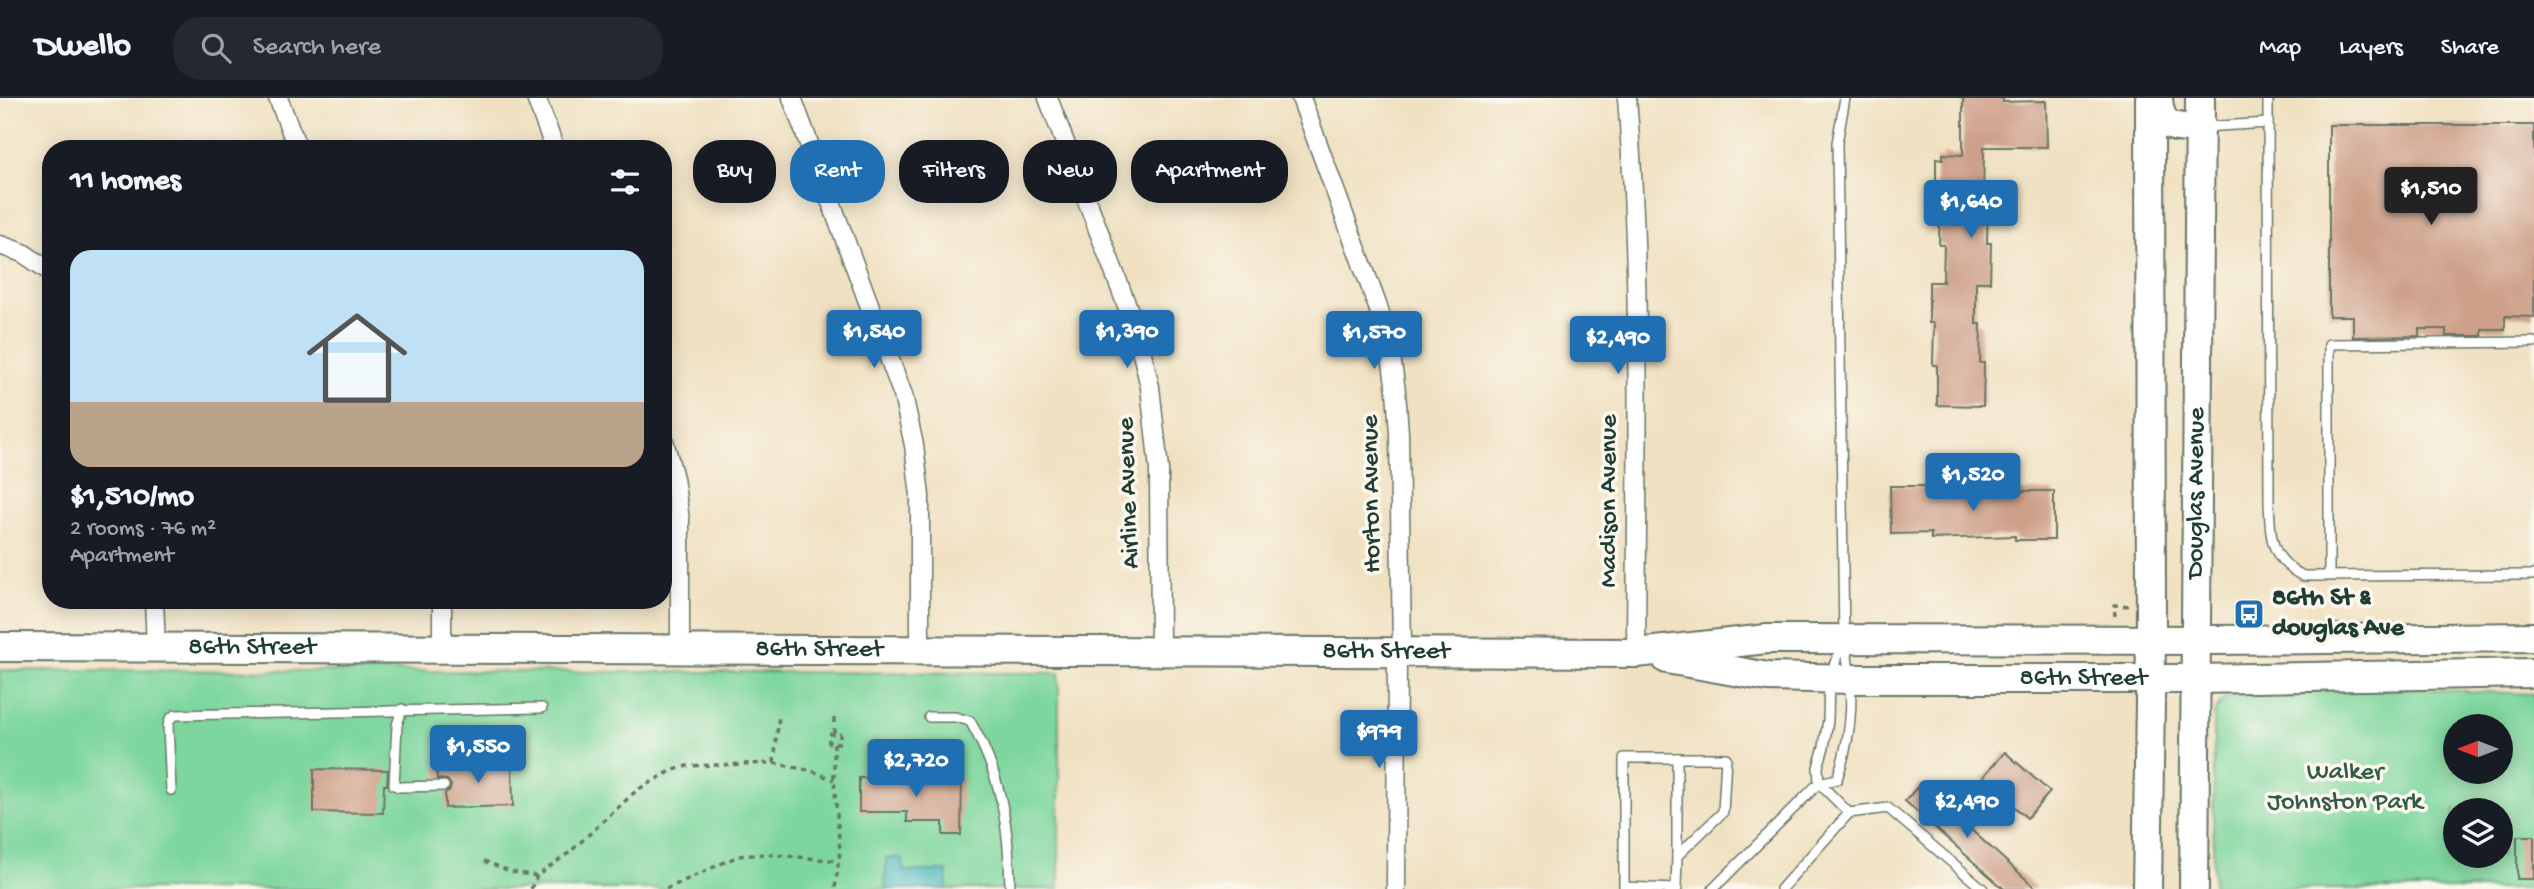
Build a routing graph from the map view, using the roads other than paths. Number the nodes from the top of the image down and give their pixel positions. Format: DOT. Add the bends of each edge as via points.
graph roads {
  1 [pos="278,98"];
  2 [pos="536,98"];
  3 [pos="792,98"];
  4 [pos="1048,98"];
  5 [pos="1301,98"];
  6 [pos="1627,98"];
  7 [pos="1845,98"];
  8 [pos="2150,98"];
  9 [pos="2158,98"];
  10 [pos="2200,98"];
  11 [pos="2268,98"];
  12 [pos="2268,123"];
  13 [pos="2201,127"];
  14 [pos="294,140"];
  15 [pos="552,140"];
  16 [pos="0,245"];
  17 [pos="42,266"];
  18 [pos="2534,342"];
  19 [pos="672,471"];
  20 [pos="2329,575"];
  21 [pos="2534,575"];
  22 [pos="154,609"];
  23 [pos="442,609"];
  24 [pos="2534,637"];
  25 [pos="1844,639"];
  26 [pos="2151,640"];
  27 [pos="2197,640"];
  28 [pos="0,647"];
  29 [pos="156,647"];
  30 [pos="442,648"];
  31 [pos="680,649"];
  32 [pos="920,650"];
  33 [pos="1160,651"];
  34 [pos="1399,652"];
  35 [pos="1636,653"];
  36 [pos="2534,673"];
  37 [pos="1840,678"];
  38 [pos="2150,679"];
  39 [pos="2197,679"];
  40 [pos="542,708"];
  41 [pos="402,709"];
  42 [pos="929,717"];
  43 [pos="1677,758"];
  44 [pos="1819,783"];
  45 [pos="444,786"];
  46 [pos="171,790"];
  47 [pos="1849,813"];
  48 [pos="1677,856"];
  49 [pos="1010,889"];
  50 [pos="1396,889"];
  51 [pos="1676,889"];
  52 [pos="1713,889"];
  53 [pos="1780,889"];
  54 [pos="1983,889"];
  55 [pos="2147,889"];
  56 [pos="2194,889"];
  1 -- 14 [label="street"];
  2 -- 15 [label="street"];
  3 -- 32 [label="street" via="903,395 920,496"];
  4 -- 33 [label="street, Airline Avenue" via="1137,332 1150,387 1159,470"];
  5 -- 34 [label="street, Horton Avenue" via="1390,349 1399,433"];
  6 -- 35 [label="street, Madison Avenue" via="1637,274"];
  7 -- 25 [label="lane" via="1837,143"];
  8 -- 26 [label="main road, Douglas Avenue"];
  9 -- 13 [label="main road" via="2165,123 2178,129"];
  10 -- 13 [label="main road, Douglas Avenue"];
  11 -- 12 [label="lane"];
  12 -- 13 [label="lane"];
  12 -- 20 [label="lane" via="2271,539 2278,557 2289,568 2303,576"];
  13 -- 27 [label="main road, Douglas Avenue"];
  16 -- 17 [label="street"];
  18 -- 20 [label="lane" via="2329,344"];
  19 -- 31 [label="street" via="680,520"];
  20 -- 21 [label="lane"];
  22 -- 29 [label="street"];
  23 -- 30 [label="street"];
  24 -- 27 [label="main road, 86th Street"];
  25 -- 26 [label="main road, 86th Street"];
  25 -- 35 [label="main road, 86th Street" via="1767,639"];
  25 -- 37 [label="lane"];
  25 -- 37 [label="lane"];
  26 -- 27 [label="main road, 86th Street"];
  26 -- 38 [label="main road, Douglas Avenue"];
  27 -- 39 [label="main road, Douglas Avenue"];
  28 -- 29 [label="main road, 86th Street"];
  29 -- 30 [label="main road, 86th Street"];
  30 -- 31 [label="main road, 86th Street"];
  31 -- 32 [label="main road, 86th Street"];
  32 -- 33 [label="main road, 86th Street"];
  33 -- 34 [label="main road, 86th Street"];
  34 -- 35 [label="main road, 86th Street"];
  34 -- 50 [label="street, Horton Avenue"];
  35 -- 37 [label="main road, 86th Street" via="1768,677"];
  36 -- 39 [label="main road, 86th Street"];
  37 -- 38 [label="main road, 86th Street"];
  37 -- 44 [label="lane" via="1818,767"];
  37 -- 44 [label="lane" via="1849,730 1844,757 1837,779"];
  38 -- 39 [label="main road, 86th Street"];
  38 -- 55 [label="main road, Douglas Avenue"];
  39 -- 56 [label="main road, Douglas Avenue"];
  40 -- 41 [label="lane"];
  41 -- 45 [label="lane" via="394,785"];
  41 -- 46 [label="lane" via="175,715 167,726"];
  42 -- 49 [label="lane" via="971,721 982,742 1000,792 1009,839"];
  43 -- 48 [label="lane"];
  43 -- 48 [label="lane" via="1726,758 1723,812"];
  43 -- 51 [label="lane" via="1624,758 1624,887"];
  44 -- 47 [label="lane"];
  44 -- 52 [label="lane"];
  47 -- 53 [label="lane"];
  47 -- 54 [label="lane" via="1888,808"];
  48 -- 51 [label="lane"];
}
